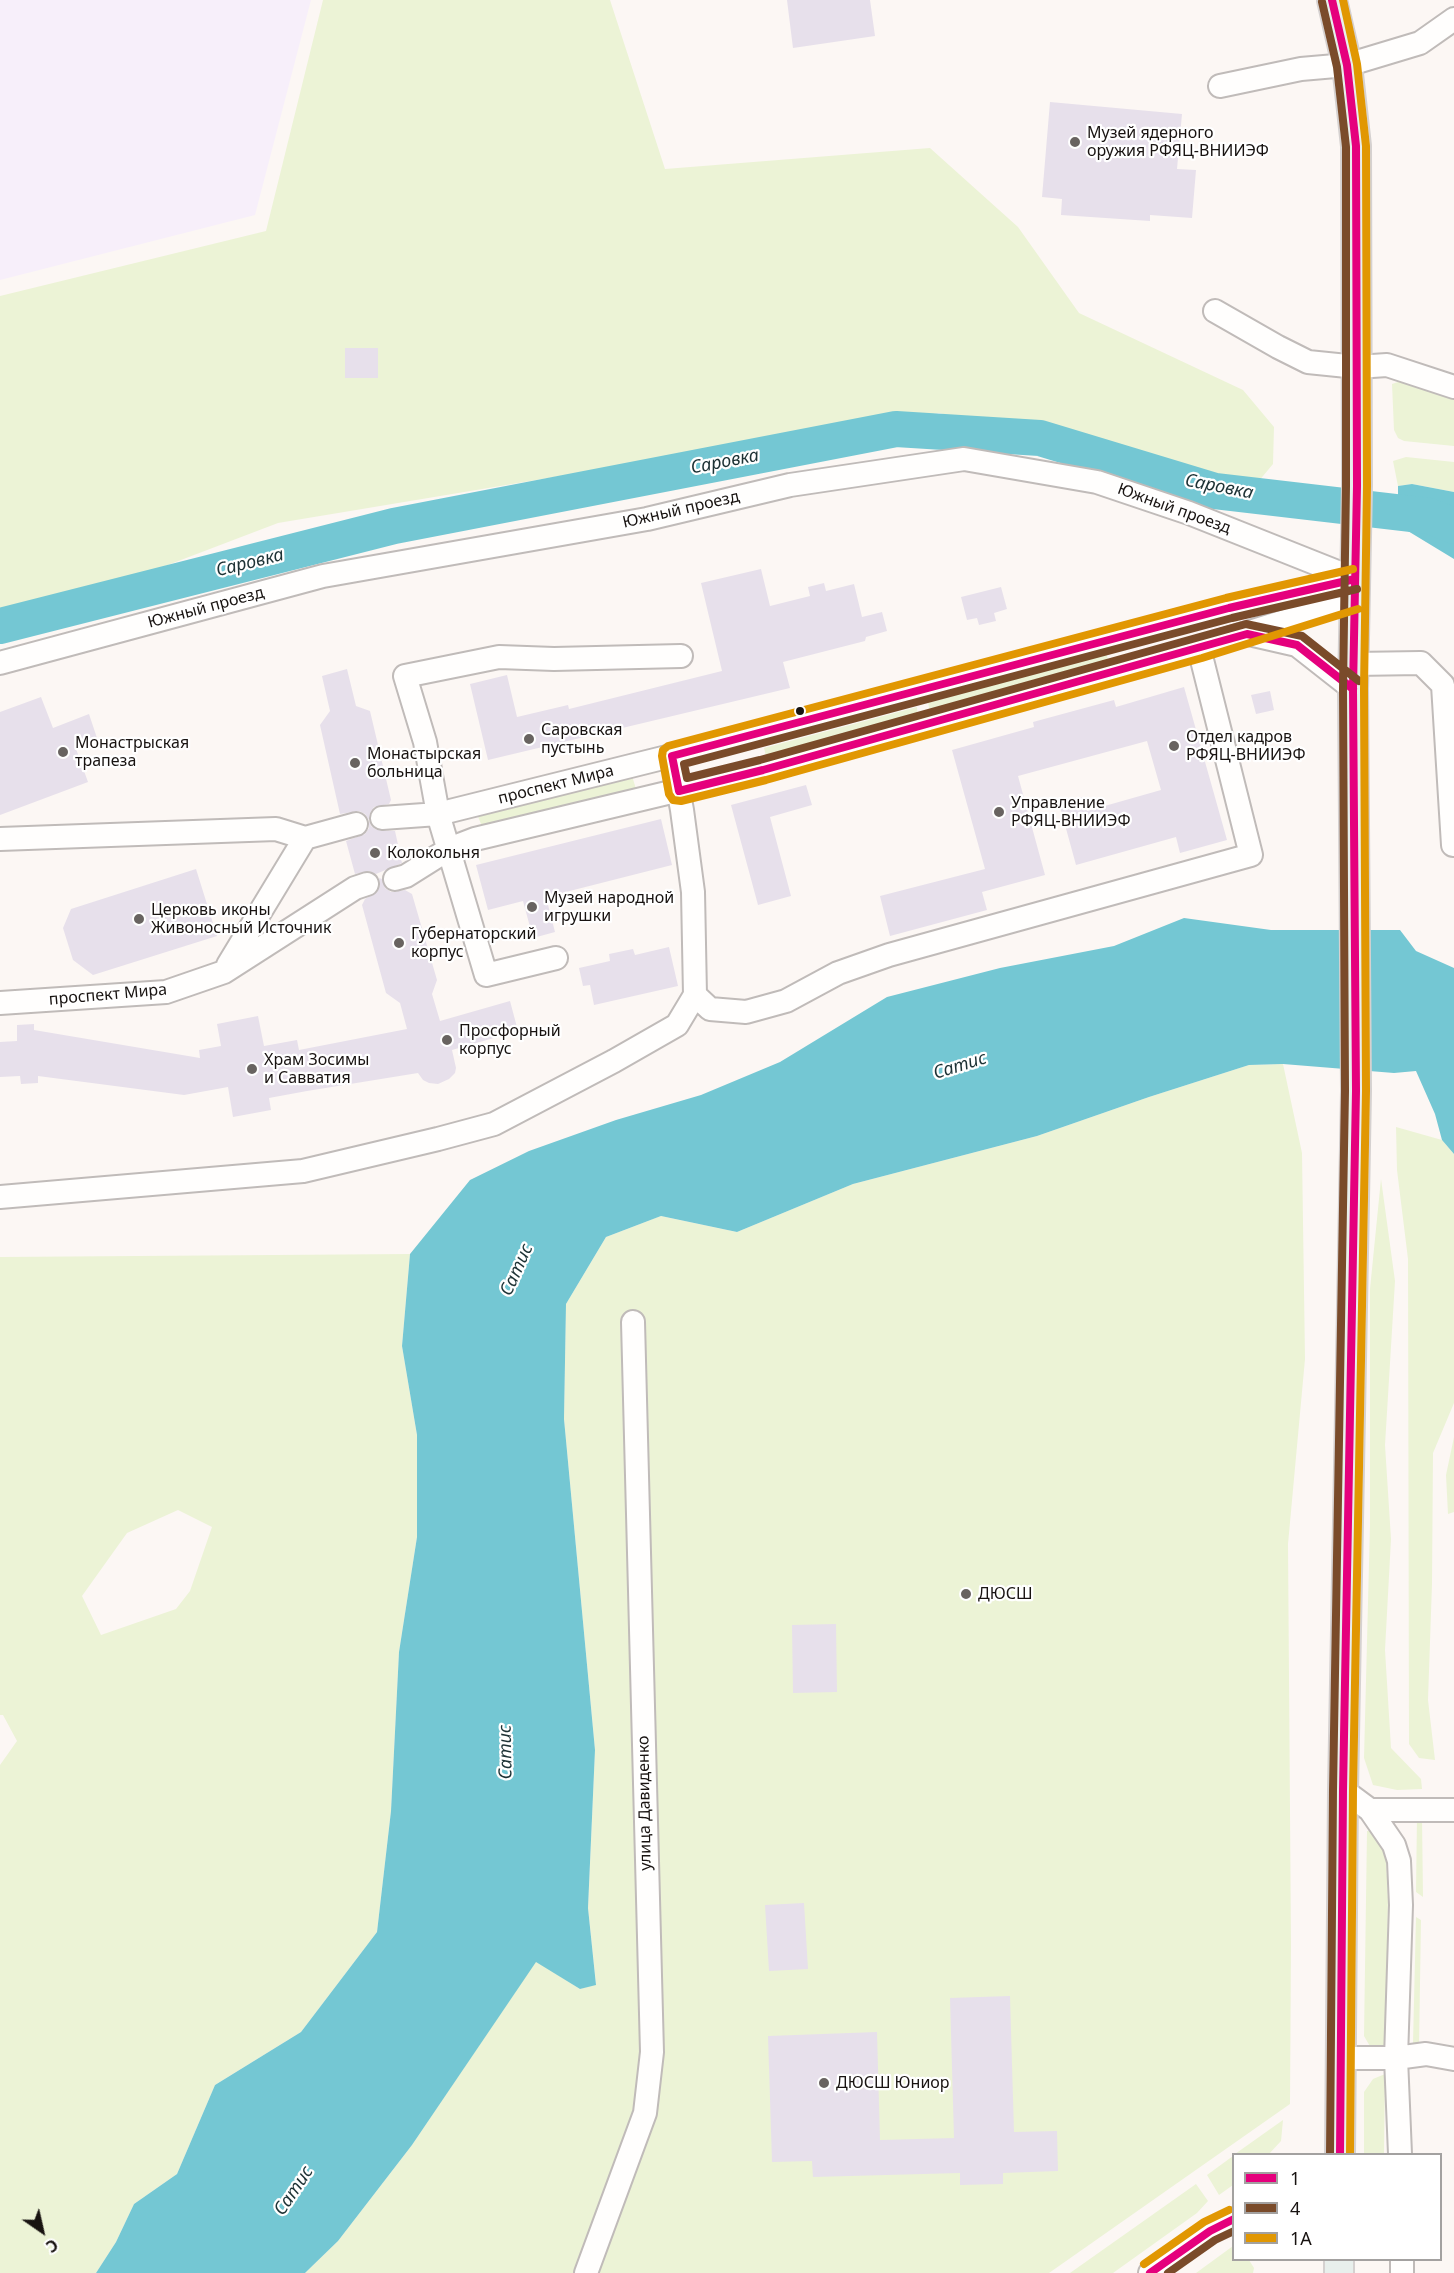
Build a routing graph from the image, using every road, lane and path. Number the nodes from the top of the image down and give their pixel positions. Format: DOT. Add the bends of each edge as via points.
graph roads {
  1 [pos="1332,0"];
  2 [pos="1454,19"];
  3 [pos="1347,65"];
  4 [pos="1220,86"];
  5 [pos="1215,311"];
  6 [pos="1357,367"];
  7 [pos="1454,387"];
  8 [pos="1355,589"];
  9 [pos="1247,634"];
  10 [pos="1198,648"];
  11 [pos="681,656"];
  12 [pos="0,663"];
  13 [pos="1353,676"];
  14 [pos="672,756"];
  15 [pos="679,791"];
  16 [pos="438,814"];
  17 [pos="382,818"];
  18 [pos="356,824"];
  19 [pos="305,838"];
  20 [pos="0,839"];
  21 [pos="1452,845"];
  22 [pos="449,849"];
  23 [pos="395,879"];
  24 [pos="367,884"];
  25 [pos="556,958"];
  26 [pos="224,972"];
  27 [pos="695,995"];
  28 [pos="0,1003"];
  29 [pos="0,1197"];
  30 [pos="633,1322"];
  31 [pos="1343,1790"];
  32 [pos="1370,1810"];
  33 [pos="1454,1810"];
  34 [pos="1340,2058"];
  35 [pos="1396,2058"];
  36 [pos="1454,2059"];
  37 [pos="1340,2153"];
  38 [pos="1400,2153"];
  39 [pos="1232,2220"];
  40 [pos="585,2273"];
  41 [pos="1150,2273"];
  1 -- 3 [label="main road"];
  2 -- 3 [label="street" via="1420,43"];
  3 -- 4 [label="street" via="1300,69"];
  3 -- 6 [label="main road" via="1356,146"];
  5 -- 6 [label="street" via="1308,362"];
  6 -- 7 [label="street" via="1387,365"];
  6 -- 8 [label="main road"];
  8 -- 9 [label="street, проспект Мира"];
  8 -- 12 [label="street, Южный проезд" via="1189,513 1097,482 964,459 790,485 647,519 323,576"];
  8 -- 13 [label="main road"];
  8 -- 14 [label="street, проспект Мира" via="1229,608"];
  9 -- 10 [label="street, проспект Мира"];
  9 -- 13 [label="street" via="1297,645"];
  10 -- 15 [label="street, проспект Мира"];
  10 -- 27 [label="street" via="1251,855 889,955 838,973 786,1001 746,1012 710,1009"];
  11 -- 16 [label="street" via="499,657 405,676 425,742"];
  13 -- 21 [label="street" via="1421,663 1443,685"];
  13 -- 31 [label="main road" via="1356,1091"];
  14 -- 15 [label="street"];
  14 -- 16 [label="street, проспект Мира"];
  15 -- 22 [label="street, проспект Мира" via="475,839"];
  15 -- 27 [label="street" via="693,892"];
  16 -- 17 [label="street, проспект Мира"];
  16 -- 22 [label="street"];
  18 -- 19 [label="street"];
  19 -- 20 [label="street" via="276,829"];
  19 -- 26 [label="street"];
  22 -- 23 [label="street, проспект Мира"];
  22 -- 25 [label="street" via="486,975"];
  24 -- 26 [label="street, проспект Мира" via="354,888"];
  26 -- 28 [label="street, проспект Мира" via="166,992"];
  27 -- 29 [label="street" via="677,1025 494,1124 303,1171"];
  30 -- 40 [label="street, улица Давиденко" via="652,2052 645,2113"];
  31 -- 32 [label="street"];
  31 -- 34 [label="main road"];
  32 -- 33 [label="street"];
  32 -- 35 [label="street" via="1394,1845 1399,1861"];
  34 -- 35 [label="street"];
  34 -- 37 [label="main road"];
  35 -- 36 [label="street" via="1426,2054"];
  35 -- 38 [label="street"];
  39 -- 41 [label="street"];
}
